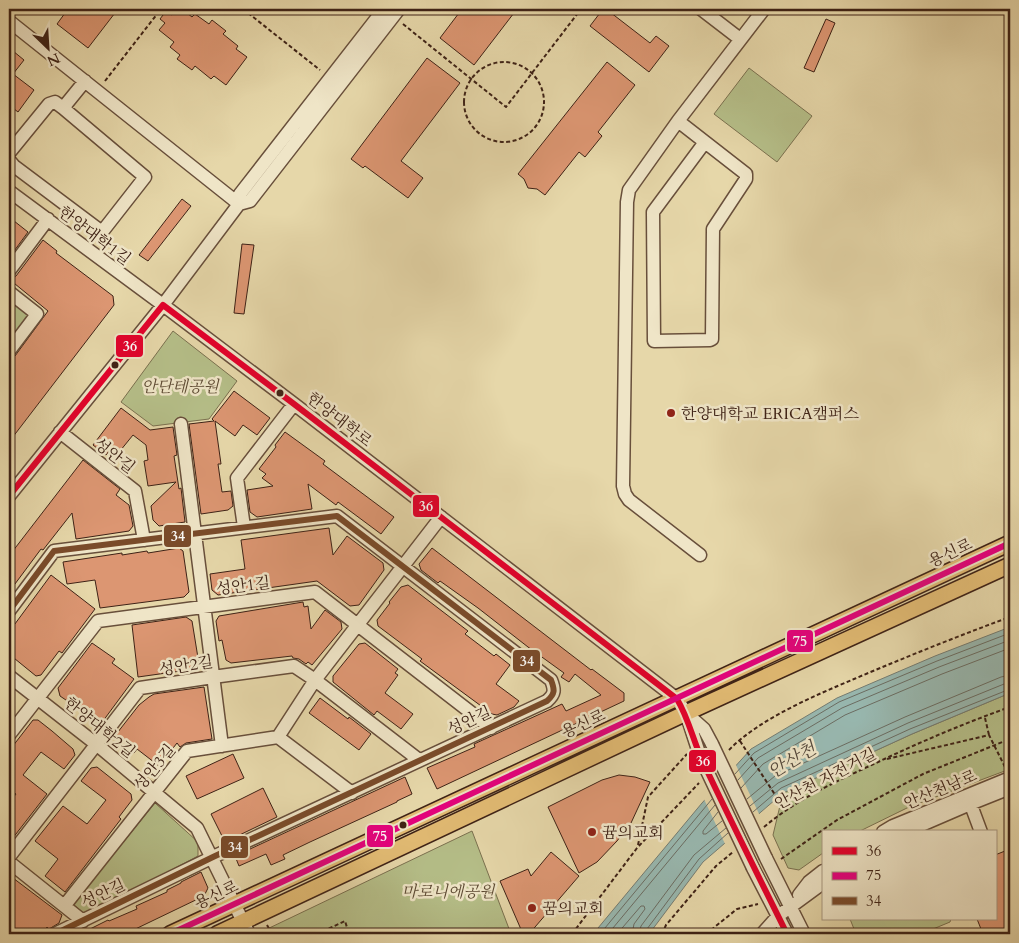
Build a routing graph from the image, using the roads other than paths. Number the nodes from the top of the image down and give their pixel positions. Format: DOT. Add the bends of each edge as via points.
graph roads {
  1 [pos="384,9"];
  2 [pos="399,9"];
  3 [pos="701,9"];
  4 [pos="764,9"];
  5 [pos="9,21"];
  6 [pos="740,39"];
  7 [pos="86,81"];
  8 [pos="63,108"];
  9 [pos="678,121"];
  10 [pos="705,142"];
  11 [pos="9,153"];
  12 [pos="9,160"];
  13 [pos="9,191"];
  14 [pos="239,204"];
  15 [pos="48,219"];
  16 [pos="9,271"];
  17 [pos="9,292"];
  18 [pos="163,305"];
  19 [pos="9,351"];
  20 [pos="294,404"];
  21 [pos="181,424"];
  22 [pos="60,432"];
  23 [pos="11,488"];
  24 [pos="442,517"];
  25 [pos="244,527"];
  26 [pos="194,534"];
  27 [pos="144,540"];
  28 [pos="1010,543"];
  29 [pos="700,556"];
  30 [pos="1010,565"];
  31 [pos="403,567"];
  32 [pos="203,606"];
  33 [pos="9,611"];
  34 [pos="357,624"];
  35 [pos="9,676"];
  36 [pos="212,676"];
  37 [pos="314,680"];
  38 [pos="38,698"];
  39 [pos="677,699"];
  40 [pos="686,713"];
  41 [pos="491,728"];
  42 [pos="9,735"];
  43 [pos="278,737"];
  44 [pos="96,744"];
  45 [pos="222,746"];
  46 [pos="419,760"];
  47 [pos="1010,778"];
  48 [pos="1010,788"];
  49 [pos="154,791"];
  50 [pos="352,793"];
  51 [pos="968,799"];
  52 [pos="888,830"];
  53 [pos="909,830"];
  54 [pos="980,830"];
  55 [pos="9,857"];
  56 [pos="213,857"];
  57 [pos="9,862"];
  58 [pos="822,872"];
  59 [pos="822,884"];
  60 [pos="235,904"];
  61 [pos="65,905"];
  62 [pos="790,906"];
  63 [pos="778,916"];
  64 [pos="83,921"];
  65 [pos="246,928"];
  66 [pos="55,934"];
  67 [pos="170,934"];
  68 [pos="217,934"];
  69 [pos="762,934"];
  70 [pos="787,934"];
  71 [pos="804,934"];
  1 -- 14 [label="street" via="240,194"];
  2 -- 14 [label="street" via="250,201"];
  3 -- 6 [label="street"];
  4 -- 6 [label="street"];
  5 -- 7 [label="street"];
  6 -- 9 [label="street"];
  7 -- 8 [label="street"];
  7 -- 14 [label="street"];
  8 -- 11 [label="street" via="55,102 49,104"];
  8 -- 12 [label="street" via="145,177 102,232"];
  9 -- 10 [label="street"];
  9 -- 29 [label="street" via="629,190 627,202 623,486 629,500"];
  10 -- 10 [label="street" via="746,174 746,179 713,229 713,337 710,340 654,341 653,212"];
  13 -- 15 [label="street, 한양대학1길"];
  14 -- 18 [label="street"];
  15 -- 16 [label="street"];
  15 -- 18 [label="street, 한양대학1길"];
  17 -- 19 [label="street" via="37,314"];
  18 -- 20 [label="street, 한양대학로"];
  18 -- 22 [label="street"];
  20 -- 24 [label="street, 한양대학로"];
  20 -- 25 [label="street" via="237,478"];
  21 -- 26 [label="street"];
  22 -- 23 [label="street"];
  22 -- 27 [label="street, 성안길" via="135,491"];
  24 -- 31 [label="street"];
  24 -- 39 [label="street, 한양대학로"];
  25 -- 26 [label="street, 성안길"];
  25 -- 31 [label="street, 성안길" via="337,516"];
  26 -- 27 [label="street, 성안길"];
  26 -- 32 [label="street"];
  27 -- 33 [label="street, 성안길" via="54,551"];
  28 -- 39 [label="main road, 용신로"];
  30 -- 40 [label="main road"];
  31 -- 34 [label="street"];
  31 -- 41 [label="street, 성안길" via="551,680 553,696"];
  32 -- 34 [label="street, 성안1길" via="315,592"];
  32 -- 36 [label="street"];
  32 -- 38 [label="street, 성안1길" via="98,621"];
  34 -- 37 [label="street"];
  34 -- 41 [label="street, 성안1길"];
  35 -- 38 [label="street, 한양대학2길"];
  36 -- 37 [label="street, 성안2길" via="294,666"];
  36 -- 44 [label="street, 성안2길" via="140,688"];
  36 -- 45 [label="street"];
  37 -- 43 [label="street"];
  37 -- 46 [label="street, 성안2길"];
  38 -- 42 [label="street, 성안1길"];
  38 -- 44 [label="street, 한양대학2길"];
  39 -- 40 [label="street, 한양대학로"];
  39 -- 60 [label="main road, 용신로"];
  40 -- 62 [label="street, 한양대학로, bridge" via="704,729"];
  40 -- 63 [label="street, 한양대학로, bridge" via="698,750"];
  40 -- 65 [label="main road"];
  41 -- 46 [label="street, 성안길"];
  43 -- 45 [label="street, 성안3길"];
  43 -- 50 [label="street"];
  44 -- 49 [label="street, 한양대학2길"];
  44 -- 55 [label="street, 성안2길"];
  45 -- 49 [label="street, 성안3길" via="187,751"];
  46 -- 50 [label="street, 성안길"];
  47 -- 51 [label="street, 안산천남로"];
  48 -- 51 [label="street, 안산천남로"];
  49 -- 56 [label="street, 한양대학2길" via="197,828"];
  49 -- 61 [label="street, 성안3길"];
  50 -- 56 [label="street, 성안길"];
  51 -- 52 [label="street, 안산천남로"];
  51 -- 53 [label="street, 안산천남로"];
  51 -- 54 [label="street"];
  56 -- 60 [label="street, 한양대학2길"];
  56 -- 64 [label="street, 성안길"];
  57 -- 61 [label="street"];
  58 -- 62 [label="street" via="809,882"];
  59 -- 62 [label="street"];
  60 -- 65 [label="street, 한양대학2길"];
  60 -- 67 [label="main road, 용신로"];
  61 -- 64 [label="street"];
  62 -- 63 [label="street"];
  62 -- 71 [label="street"];
  63 -- 69 [label="street"];
  63 -- 70 [label="street"];
  64 -- 66 [label="street, 성안길"];
  65 -- 68 [label="main road"];
}
